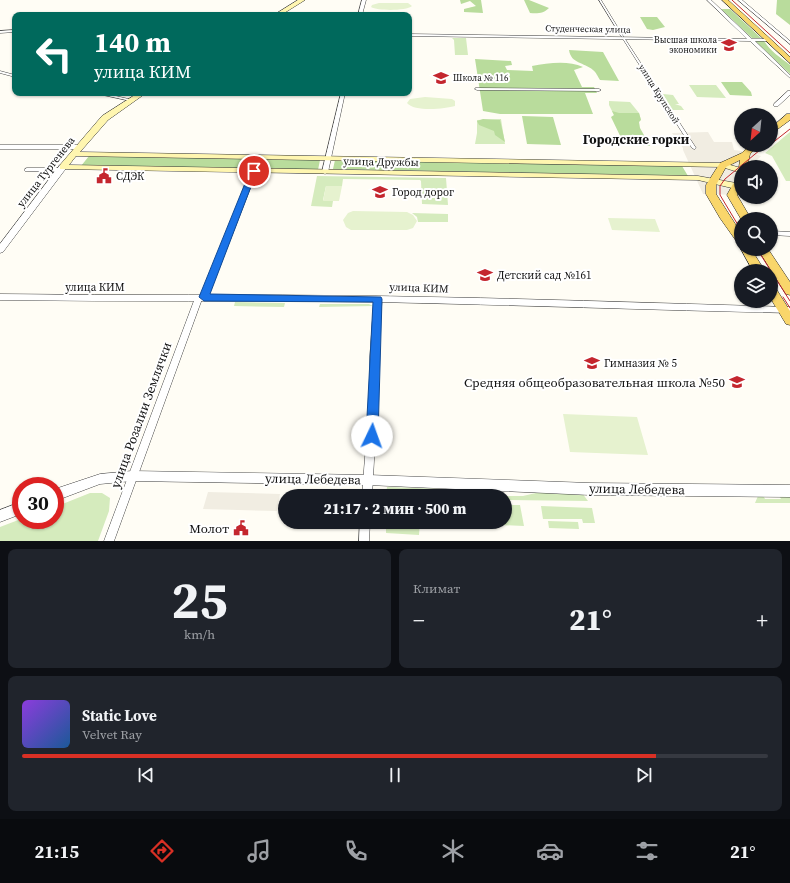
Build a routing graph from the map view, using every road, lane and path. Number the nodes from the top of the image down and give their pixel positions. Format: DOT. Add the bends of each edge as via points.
graph roads {
  1 [pos="302,0"];
  2 [pos="310,0"];
  3 [pos="364,0"];
  4 [pos="600,0"];
  5 [pos="709,0"];
  6 [pos="725,0"];
  7 [pos="740,0"];
  8 [pos="286,12"];
  9 [pos="287,12"];
  10 [pos="361,12"];
  11 [pos="12,31"];
  12 [pos="0,32"];
  13 [pos="412,35"];
  14 [pos="750,39"];
  15 [pos="767,40"];
  16 [pos="790,43"];
  17 [pos="790,61"];
  18 [pos="0,72"];
  19 [pos="12,75"];
  20 [pos="790,78"];
  21 [pos="477,89"];
  22 [pos="599,90"];
  23 [pos="790,92"];
  24 [pos="110,96"];
  25 [pos="140,96"];
  26 [pos="146,96"];
  27 [pos="342,96"];
  28 [pos="134,101"];
  29 [pos="776,105"];
  30 [pos="790,116"];
  31 [pos="778,126"];
  32 [pos="0,147"];
  33 [pos="80,147"];
  34 [pos="694,148"];
  35 [pos="74,154"];
  36 [pos="746,154"];
  37 [pos="328,158"];
  38 [pos="745,160"];
  39 [pos="726,164"];
  40 [pos="734,167"];
  41 [pos="63,169"];
  42 [pos="27,170"];
  43 [pos="254,171"];
  44 [pos="325,172"];
  45 [pos="712,183"];
  46 [pos="734,184"];
  47 [pos="734,230"];
  48 [pos="778,233"];
  49 [pos="790,234"];
  50 [pos="0,250"];
  51 [pos="768,256"];
  52 [pos="788,285"];
  53 [pos="0,297"];
  54 [pos="201,298"];
  55 [pos="378,299"];
  56 [pos="778,299"];
  57 [pos="786,309"];
  58 [pos="790,321"];
  59 [pos="132,476"];
  60 [pos="368,480"];
  61 [pos="367,489"];
  62 [pos="64,492"];
  63 [pos="790,492"];
  64 [pos="12,511"];
  65 [pos="0,516"];
  66 [pos="365,529"];
  67 [pos="108,541"];
  68 [pos="364,541"];
  1 -- 8 [label="main road"];
  2 -- 9 [label="main road"];
  3 -- 10 [label="street"];
  4 -- 34 [label="street, улица Крупской"];
  5 -- 14 [label="street"];
  6 -- 15 [label="main road"];
  7 -- 16 [label="street"];
  11 -- 12 [label="street"];
  13 -- 14 [label="street, Студенческая улица"];
  14 -- 15 [label="street, Студенческая улица"];
  14 -- 20 [label="street"];
  15 -- 17 [label="main road"];
  18 -- 19 [label="street"];
  21 -- 22 [label="street"];
  23 -- 29 [label="street"];
  24 -- 28 [label="street"];
  25 -- 28 [label="main road, улица Тургенева"];
  26 -- 28 [label="main road, улица Тургенева"];
  27 -- 37 [label="street"];
  28 -- 33 [label="main road, улица Тургенева" via="99,124"];
  30 -- 31 [label="main road"];
  32 -- 33 [label="street"];
  33 -- 35 [label="main road, улица Тургенева"];
  35 -- 37 [label="main road, улица Дружбы"];
  35 -- 41 [label="main road, улица Тургенева"];
  36 -- 38 [label="main road"];
  36 -- 39 [label="main road"];
  37 -- 39 [label="main road, улица Дружбы"];
  37 -- 44 [label="street"];
  39 -- 40 [label="main road, улица Дружбы"];
  39 -- 45 [label="main road"];
  41 -- 42 [label="street"];
  41 -- 43 [label="main road, улица Дружбы"];
  41 -- 50 [label="street, улица Тургенева"];
  43 -- 44 [label="main road, улица Дружбы"];
  43 -- 54 [label="street, улица Розалии Землячки"];
  44 -- 45 [label="main road, улица Дружбы" via="698,178"];
  45 -- 46 [label="main road"];
  45 -- 47 [label="main road" via="711,194"];
  48 -- 49 [label="street"];
  51 -- 52 [label="main road"];
  53 -- 54 [label="street, улица КИМ"];
  54 -- 55 [label="street, улица КИМ"];
  54 -- 59 [label="street, улица Розалии Землячки"];
  55 -- 57 [label="street, улица КИМ"];
  55 -- 60 [label="street"];
  56 -- 57 [label="main road"];
  57 -- 58 [label="main road"];
  59 -- 60 [label="street, улица Лебедева"];
  59 -- 62 [label="street, улица Лебедева" via="100,479"];
  59 -- 67 [label="street, улица Розалии Землячки"];
  60 -- 61 [label="street"];
  60 -- 63 [label="street, улица Лебедева" via="590,489"];
  64 -- 65 [label="street"];
  66 -- 68 [label="street"];
}
